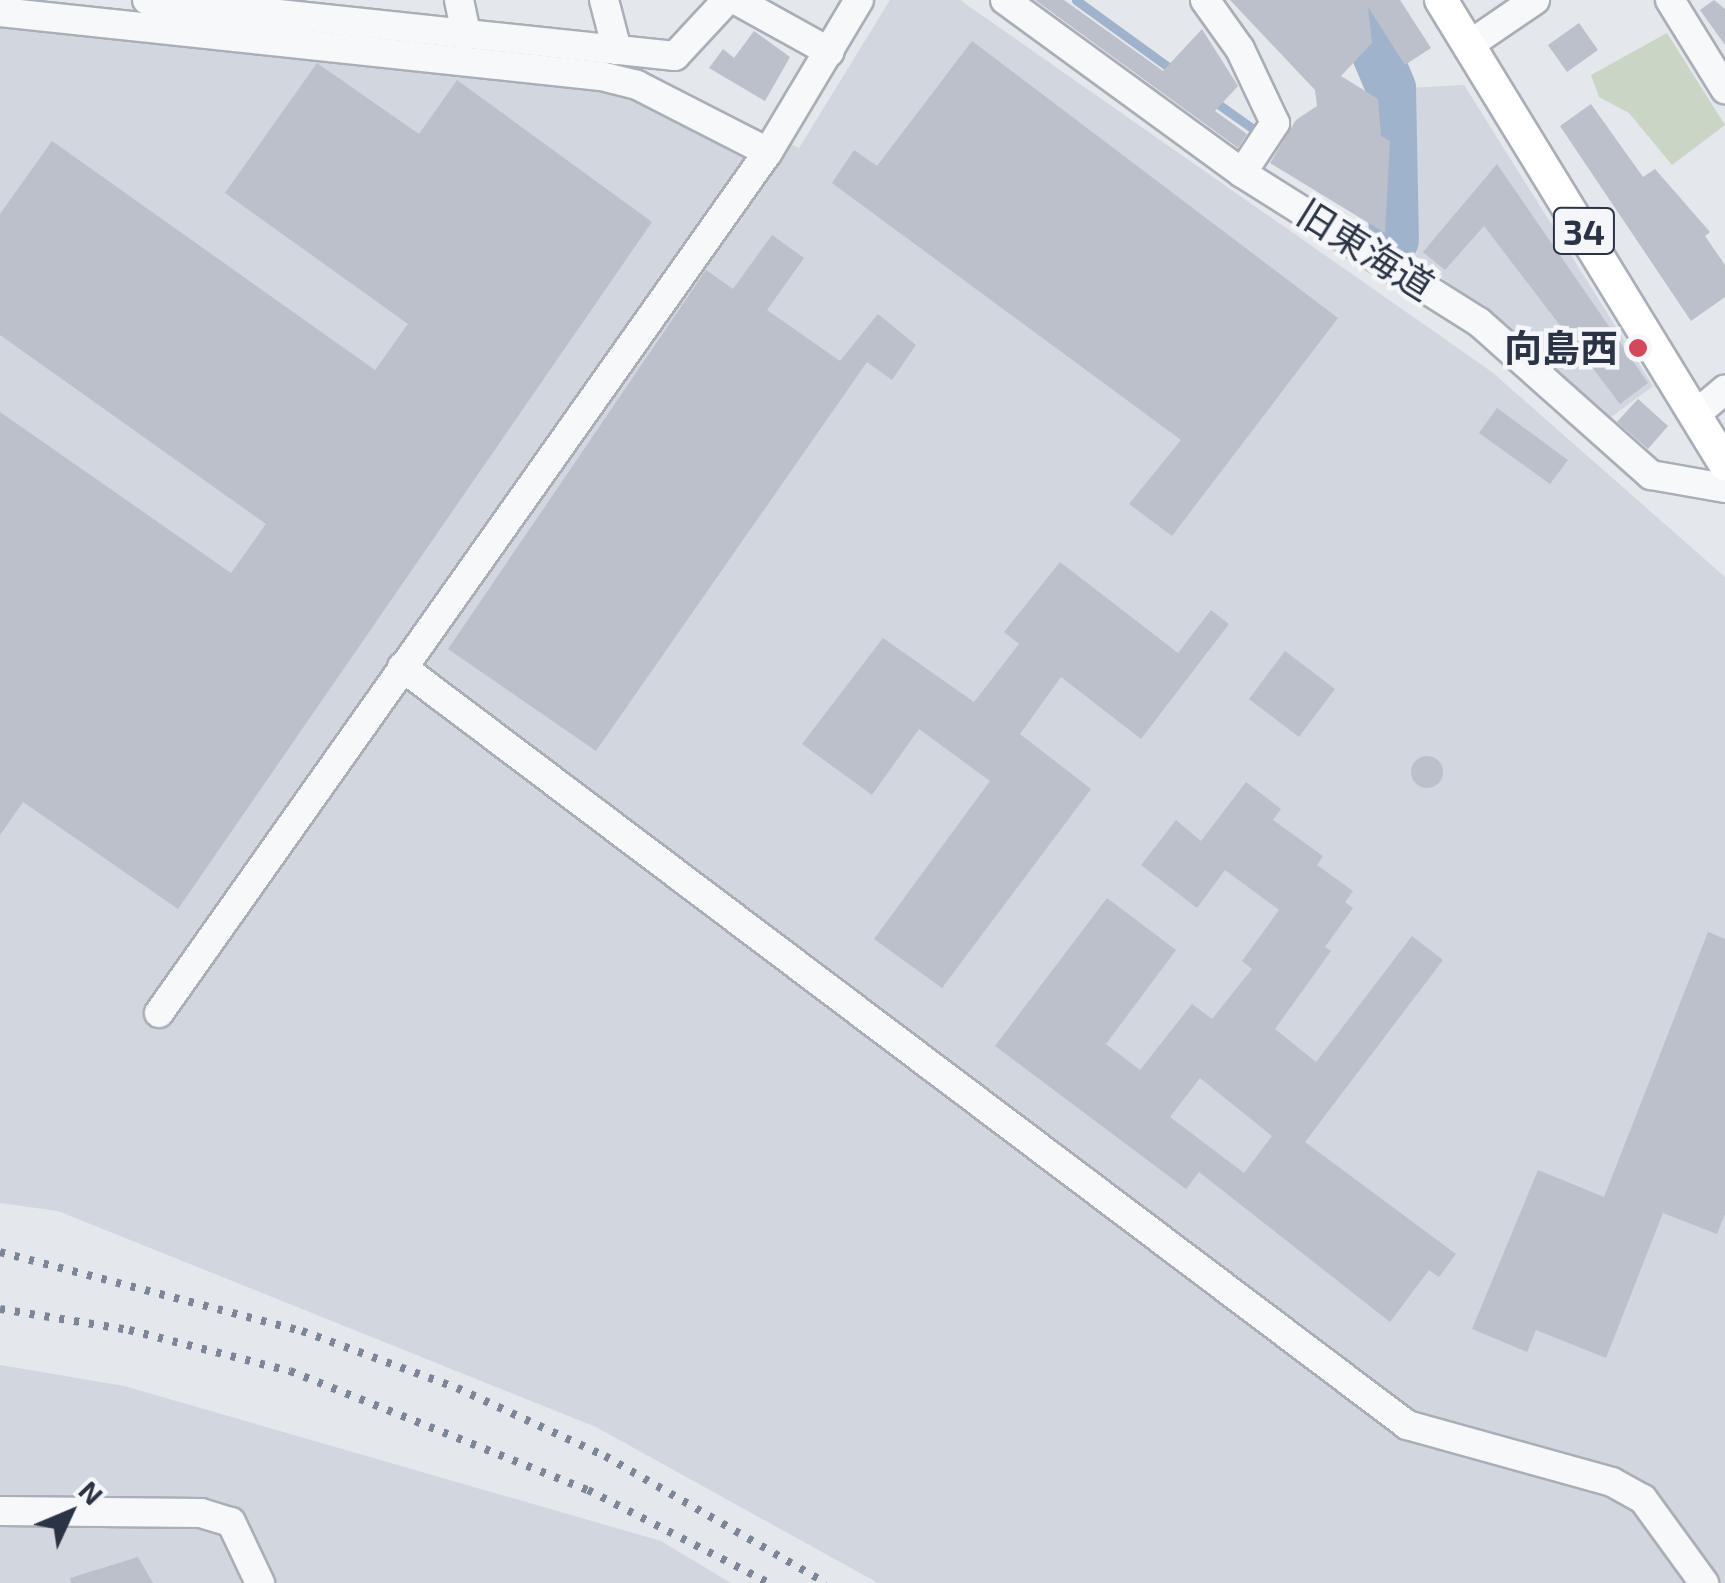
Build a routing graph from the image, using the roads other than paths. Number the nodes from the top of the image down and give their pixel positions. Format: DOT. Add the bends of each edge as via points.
graph roads {
  1 [pos="147,0"];
  2 [pos="459,0"];
  3 [pos="604,0"];
  4 [pos="727,0"];
  5 [pos="736,0"];
  6 [pos="860,0"];
  7 [pos="1004,0"];
  8 [pos="1205,0"];
  9 [pos="1441,0"];
  10 [pos="1535,0"];
  11 [pos="1670,0"];
  12 [pos="322,10"];
  13 [pos="0,12"];
  14 [pos="466,34"];
  15 [pos="1469,45"];
  16 [pos="617,50"];
  17 [pos="830,52"];
  18 [pos="1725,89"];
  19 [pos="768,152"];
  20 [pos="1242,173"];
  21 [pos="1725,390"];
  22 [pos="1696,414"];
  23 [pos="1725,464"];
  24 [pos="1725,488"];
  25 [pos="402,667"];
  26 [pos="159,1013"];
  27 [pos="0,1511"];
  28 [pos="260,1583"];
  29 [pos="1704,1583"];
  1 -- 12 [label="street"];
  2 -- 14 [label="street"];
  3 -- 16 [label="street"];
  4 -- 16 [label="street" via="676,56"];
  5 -- 17 [label="street"];
  6 -- 17 [label="street"];
  7 -- 20 [label="street, 旧東海道"];
  8 -- 20 [label="street" via="1240,49 1276,123"];
  9 -- 15 [label="main road, 34"];
  10 -- 15 [label="street"];
  11 -- 18 [label="street"];
  12 -- 14 [label="street"];
  13 -- 19 [label="street" via="602,76 636,86"];
  14 -- 16 [label="street"];
  15 -- 22 [label="main road, 34"];
  17 -- 19 [label="street"];
  19 -- 25 [label="street"];
  20 -- 24 [label="street, 旧東海道" via="1479,322 1651,475"];
  21 -- 22 [label="street"];
  22 -- 23 [label="main road, 34"];
  25 -- 26 [label="street"];
  25 -- 29 [label="street" via="1407,1424 1612,1482 1644,1500"];
  27 -- 28 [label="street" via="200,1512 231,1522"];
}
